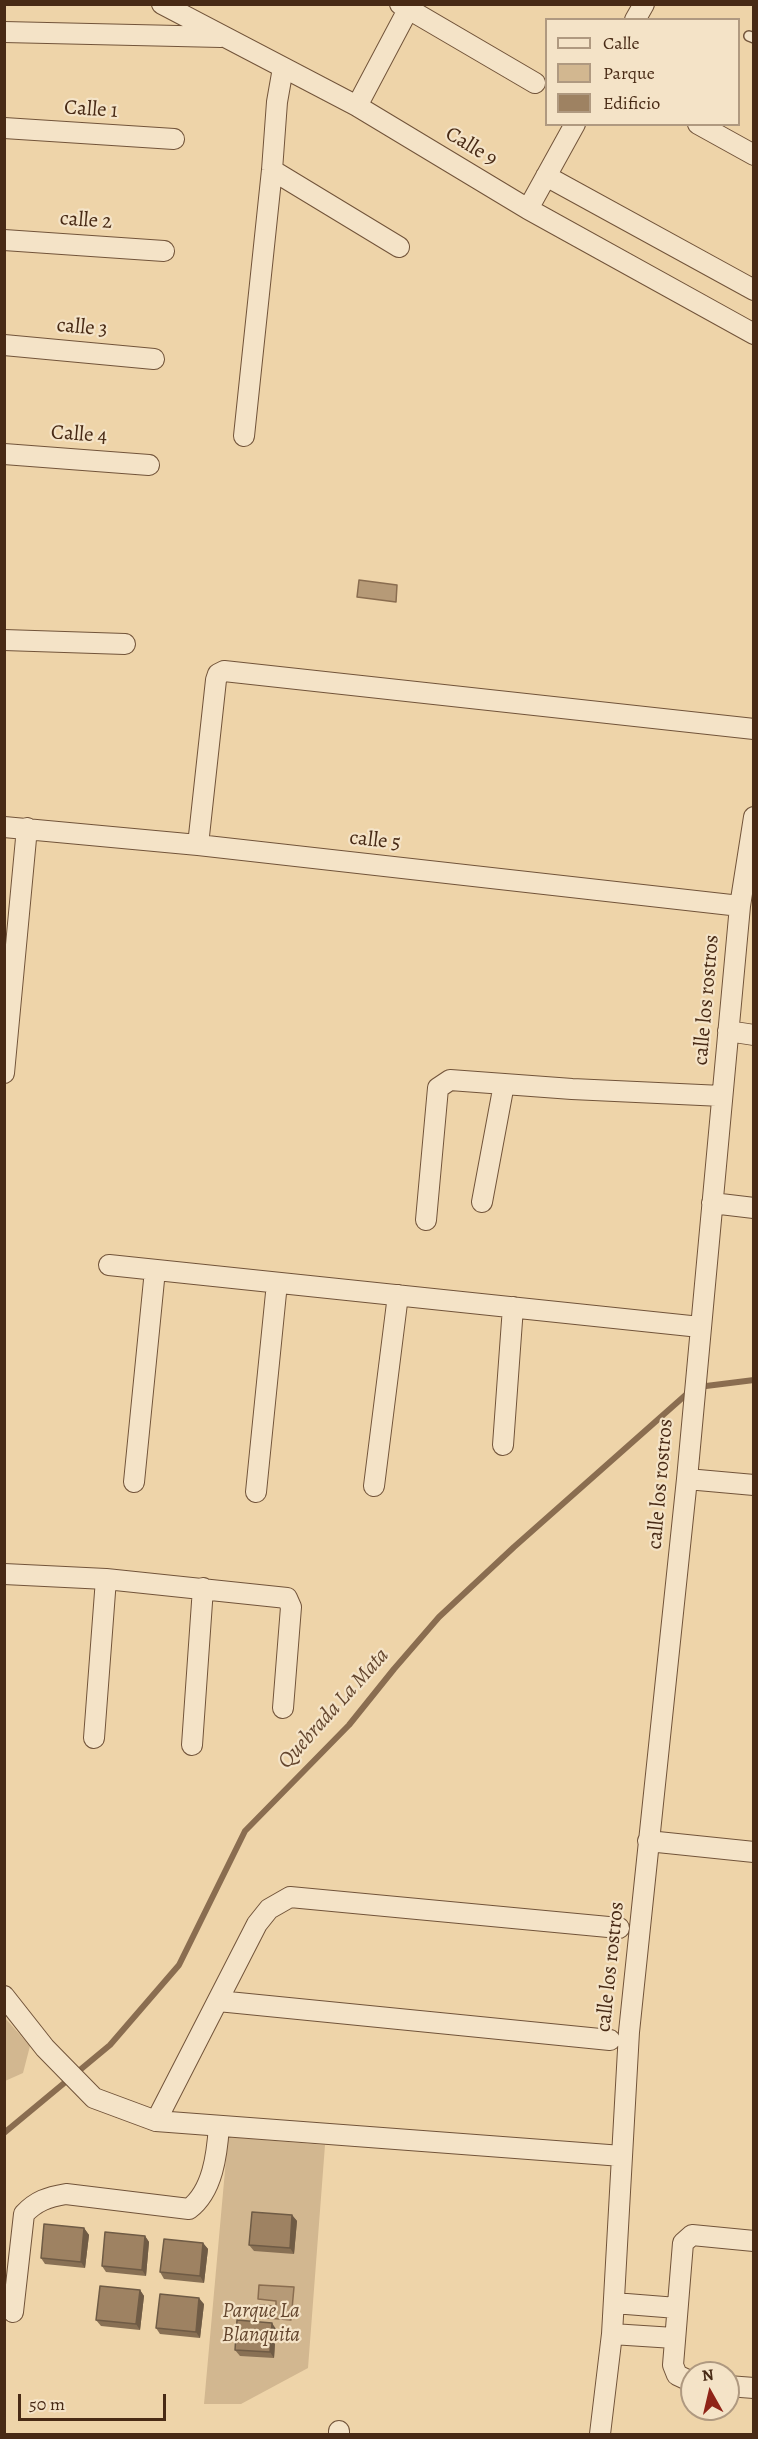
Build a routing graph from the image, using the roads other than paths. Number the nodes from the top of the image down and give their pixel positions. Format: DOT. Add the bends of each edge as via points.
graph roads {
  1 [pos="162,4"];
  2 [pos="644,4"];
  3 [pos="407,6"];
  4 [pos="636,18"];
  5 [pos="4,32"];
  6 [pos="225,38"];
  7 [pos="283,68"];
  8 [pos="535,83"];
  9 [pos="357,106"];
  10 [pos="574,126"];
  11 [pos="702,126"];
  12 [pos="4,128"];
  13 [pos="174,140"];
  14 [pos="753,155"];
  15 [pos="272,170"];
  16 [pos="546,176"];
  17 [pos="528,209"];
  18 [pos="4,240"];
  19 [pos="399,247"];
  20 [pos="164,251"];
  21 [pos="753,290"];
  22 [pos="729,321"];
  23 [pos="753,334"];
  24 [pos="4,345"];
  25 [pos="753,346"];
  26 [pos="154,359"];
  27 [pos="244,436"];
  28 [pos="4,454"];
  29 [pos="149,465"];
  30 [pos="4,640"];
  31 [pos="125,644"];
  32 [pos="753,729"];
  33 [pos="753,817"];
  34 [pos="4,827"];
  35 [pos="27,828"];
  36 [pos="198,845"];
  37 [pos="740,906"];
  38 [pos="6,1014"];
  39 [pos="728,1031"];
  40 [pos="753,1035"];
  41 [pos="4,1073"];
  42 [pos="504,1084"];
  43 [pos="722,1096"];
  44 [pos="482,1202"];
  45 [pos="712,1203"];
  46 [pos="753,1208"];
  47 [pos="426,1220"];
  48 [pos="109,1265"];
  49 [pos="155,1270"];
  50 [pos="277,1283"];
  51 [pos="398,1295"];
  52 [pos="513,1307"];
  53 [pos="700,1327"];
  54 [pos="503,1445"];
  55 [pos="687,1479"];
  56 [pos="134,1482"];
  57 [pos="753,1485"];
  58 [pos="374,1486"];
  59 [pos="256,1492"];
  60 [pos="4,1574"];
  61 [pos="106,1579"];
  62 [pos="203,1587"];
  63 [pos="283,1708"];
  64 [pos="94,1738"];
  65 [pos="192,1745"];
  66 [pos="648,1841"];
  67 [pos="753,1852"];
  68 [pos="619,1928"];
  69 [pos="4,1996"];
  70 [pos="218,2001"];
  71 [pos="610,2040"];
  72 [pos="156,2121"];
  73 [pos="219,2126"];
  74 [pos="622,2156"];
  75 [pos="753,2241"];
  76 [pos="614,2303"];
  77 [pos="677,2308"];
  78 [pos="13,2312"];
  79 [pos="612,2334"];
  80 [pos="674,2338"];
  81 [pos="680,2376"];
  82 [pos="600,2434"];
  1 -- 6 [label="street, Calle 9"];
  2 -- 4 [label="street"];
  3 -- 8 [label="street"];
  3 -- 9 [label="street"];
  5 -- 6 [label="street"];
  6 -- 7 [label="street, Calle 9"];
  7 -- 9 [label="street, Calle 9"];
  7 -- 15 [label="street"];
  9 -- 17 [label="street, Calle 9"];
  10 -- 16 [label="street"];
  11 -- 14 [label="street"];
  12 -- 13 [label="street, Calle 1"];
  15 -- 19 [label="street"];
  15 -- 27 [label="street"];
  16 -- 17 [label="street"];
  16 -- 21 [label="street"];
  17 -- 22 [label="street, Calle 9"];
  18 -- 20 [label="street, calle 2"];
  22 -- 23 [label="street, Calle 9"];
  22 -- 25 [label="street"];
  24 -- 26 [label="street, calle 3"];
  28 -- 29 [label="street, Calle 4"];
  30 -- 31 [label="street"];
  32 -- 36 [label="street" via="224,671 216,680"];
  33 -- 37 [label="street, calle los rostros"];
  34 -- 35 [label="street, calle 5"];
  35 -- 36 [label="street, calle 5"];
  35 -- 38 [label="street"];
  36 -- 37 [label="street, calle 5"];
  37 -- 39 [label="street, calle los rostros"];
  38 -- 41 [label="street"];
  39 -- 40 [label="street"];
  39 -- 43 [label="street, calle los rostros"];
  42 -- 43 [label="street"];
  42 -- 44 [label="street"];
  42 -- 47 [label="street" via="450,1080 438,1088"];
  43 -- 45 [label="street, calle los rostros"];
  45 -- 46 [label="street"];
  45 -- 53 [label="street, calle los rostros"];
  48 -- 49 [label="street"];
  49 -- 50 [label="street"];
  49 -- 56 [label="street"];
  50 -- 51 [label="street"];
  50 -- 59 [label="street"];
  51 -- 52 [label="street"];
  51 -- 58 [label="street"];
  52 -- 53 [label="street"];
  52 -- 54 [label="street"];
  53 -- 55 [label="street, calle los rostros"];
  55 -- 57 [label="street"];
  55 -- 66 [label="street, calle los rostros"];
  60 -- 61 [label="street"];
  61 -- 62 [label="street"];
  61 -- 64 [label="street"];
  62 -- 63 [label="street" via="287,1598 291,1607"];
  62 -- 65 [label="street"];
  66 -- 67 [label="street"];
  66 -- 74 [label="street, calle los rostros" via="629,2032"];
  68 -- 70 [label="street" via="290,1897 268,1909 257,1924"];
  69 -- 72 [label="street" via="45,2048 94,2098"];
  70 -- 71 [label="street"];
  70 -- 72 [label="street"];
  72 -- 73 [label="street"];
  73 -- 74 [label="street"];
  73 -- 78 [label="street" via="209,2180 199,2202 189,2209 66,2194 46,2197 31,2207 24,2214"];
  74 -- 76 [label="street, calle los rostros"];
  75 -- 77 [label="street" via="692,2235 686,2238"];
  76 -- 77 [label="street"];
  76 -- 79 [label="street, calle los rostros"];
  77 -- 80 [label="street"];
  79 -- 80 [label="street"];
  79 -- 82 [label="street, calle los rostros"];
  80 -- 81 [label="street" via="673,2365"];
}
